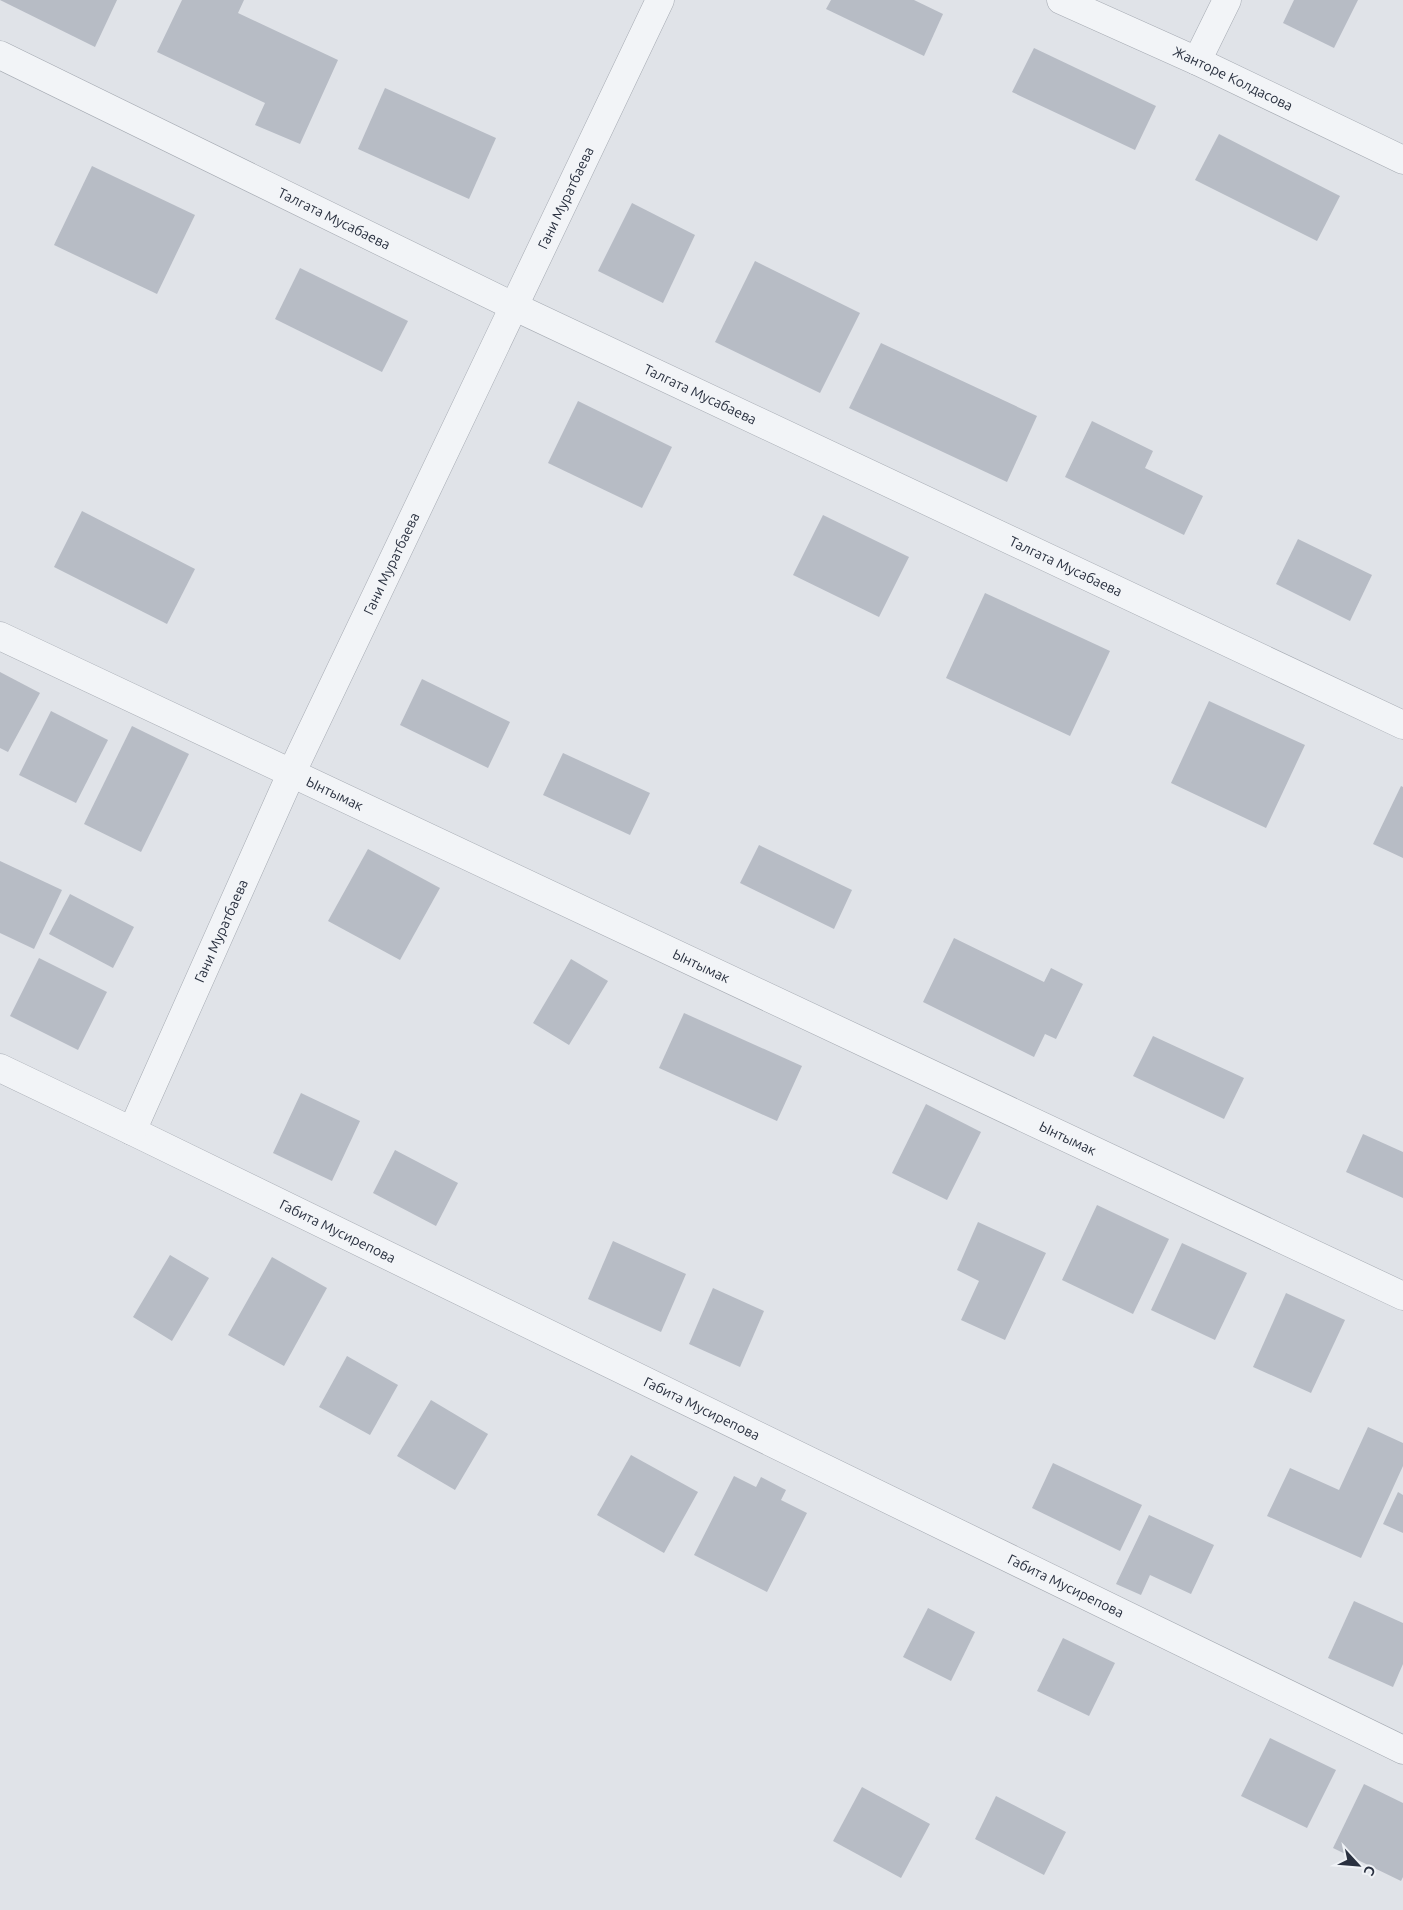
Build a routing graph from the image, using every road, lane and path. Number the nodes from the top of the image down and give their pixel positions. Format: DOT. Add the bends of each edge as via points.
graph roads {
  1 [pos="660,0"];
  2 [pos="1061,0"];
  3 [pos="1226,0"];
  4 [pos="0,55"];
  5 [pos="1197,61"];
  6 [pos="1403,160"];
  7 [pos="513,306"];
  8 [pos="0,636"];
  9 [pos="1403,725"];
  10 [pos="291,774"];
  11 [pos="0,1068"];
  12 [pos="132,1131"];
  13 [pos="1403,1296"];
  14 [pos="1403,1750"];
  1 -- 7 [label="street, Гани Муратбаева"];
  2 -- 5 [label="street, Жанторе Колдасова"];
  3 -- 5 [label="street"];
  4 -- 7 [label="street, Талгата Мусабаева"];
  5 -- 6 [label="street, Жанторе Колдасова"];
  7 -- 9 [label="street, Талгата Мусабаева"];
  7 -- 10 [label="street, Гани Муратбаева"];
  8 -- 10 [label="street, Ынтымак"];
  10 -- 12 [label="street, Гани Муратбаева"];
  10 -- 13 [label="street, Ынтымак"];
  11 -- 12 [label="street, Габита Мусирепова"];
  12 -- 14 [label="street, Габита Мусирепова"];
}
